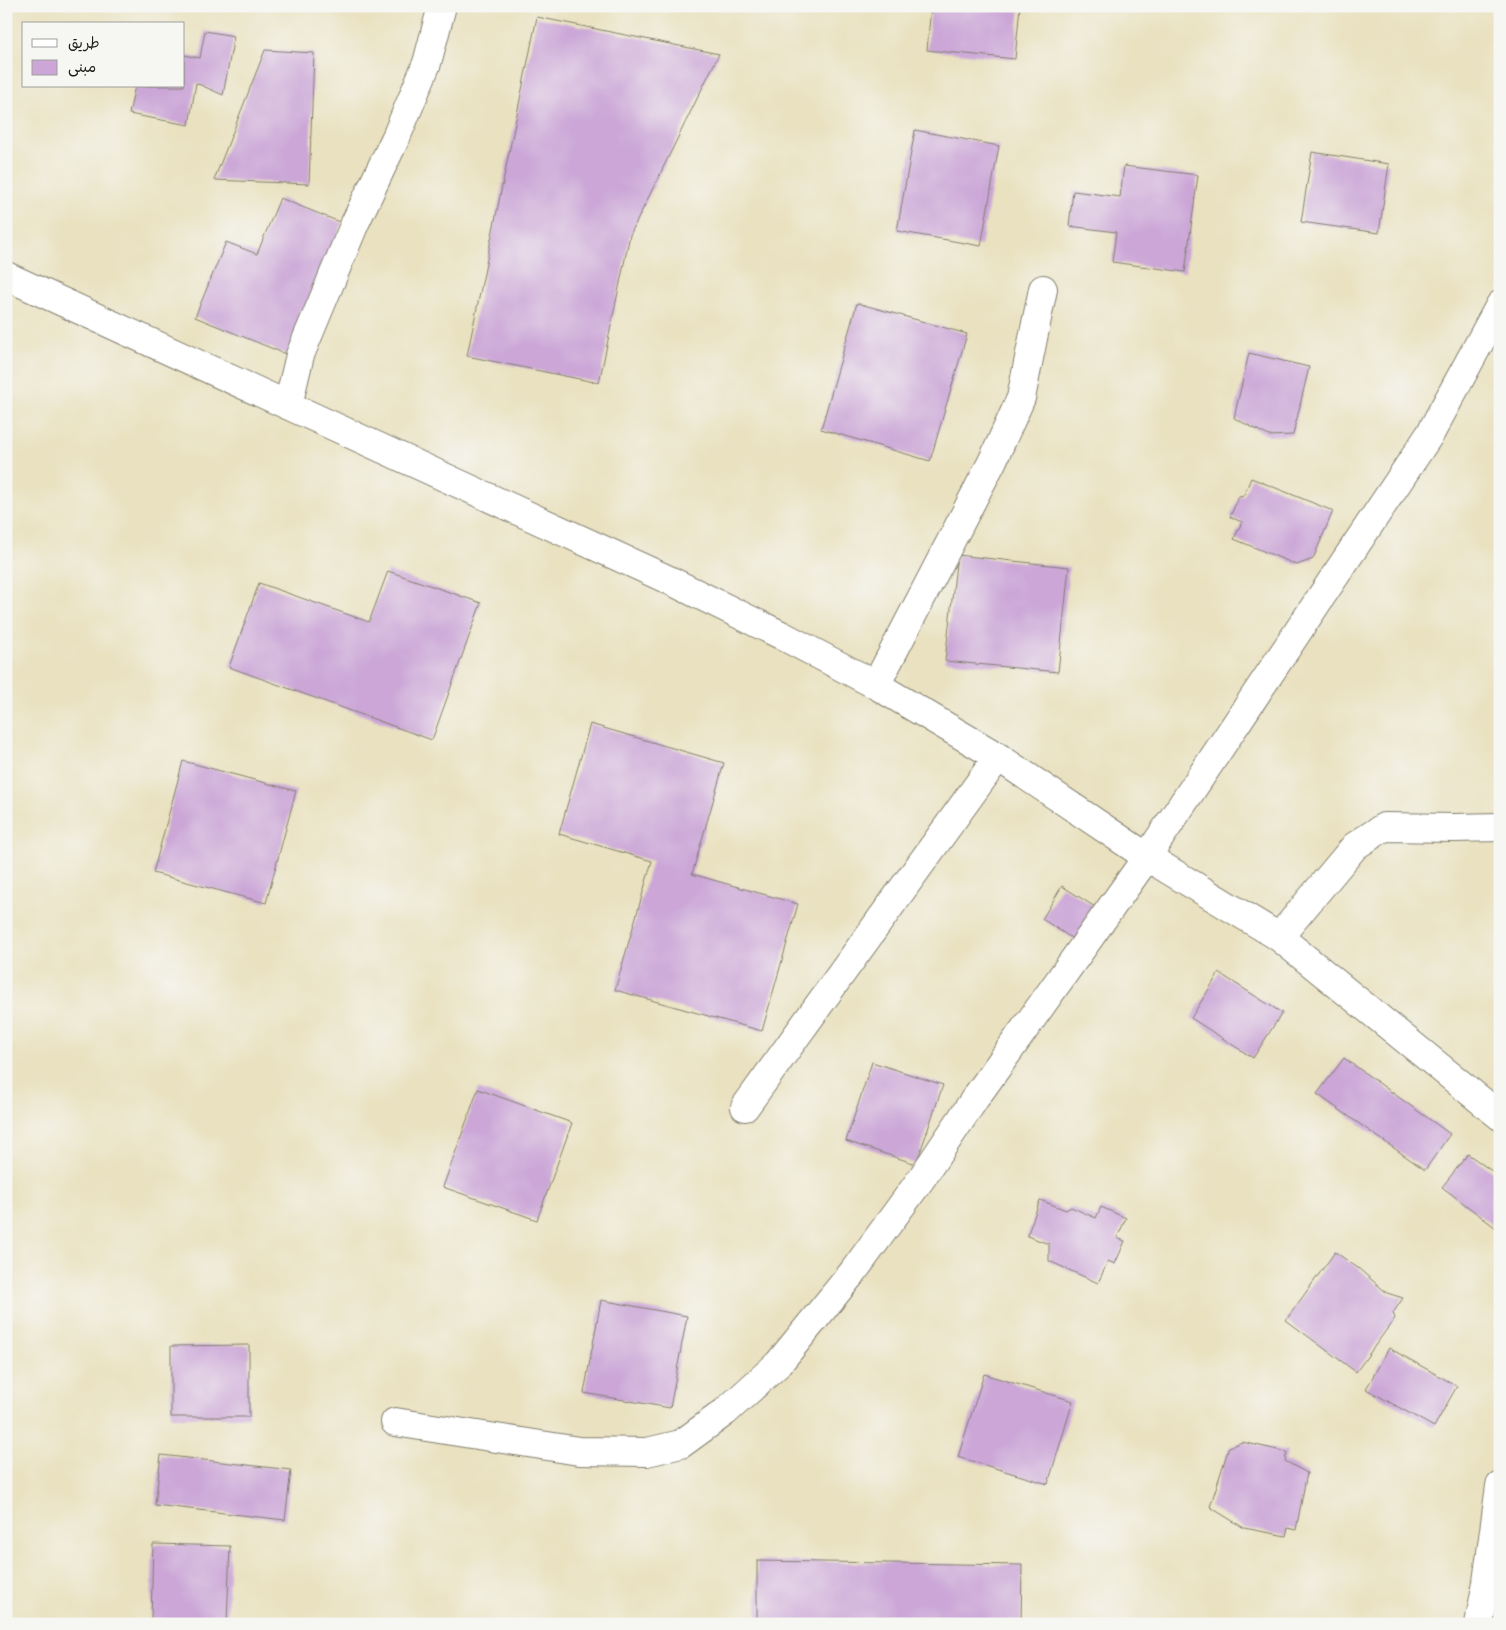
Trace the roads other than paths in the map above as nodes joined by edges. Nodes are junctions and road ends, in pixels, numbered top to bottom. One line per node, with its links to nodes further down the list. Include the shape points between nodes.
1 (442, 6): 5 (street, via 427,62 300,355)
2 (6, 276): 5 (street)
3 (1043, 289): 6 (street, via 1021,398 992,462)
4 (1500, 305): 9 (street, via 1430,434)
5 (288, 405): 6 (street, via 671,582 781,635)
6 (876, 686): 7 (street)
7 (998, 757): 9 (street); 11 (street)
8 (1500, 827): 10 (street, via 1384,827 1355,846)
9 (1147, 857): 10 (street); 13 (street, via 852,1272 778,1364 726,1412 681,1444 647,1452 580,1451)
10 (1280, 937): 12 (street)
11 (745, 1107)
12 (1500, 1116)
13 (395, 1422)
14 (1500, 1486): 15 (street)
15 (1479, 1624)

